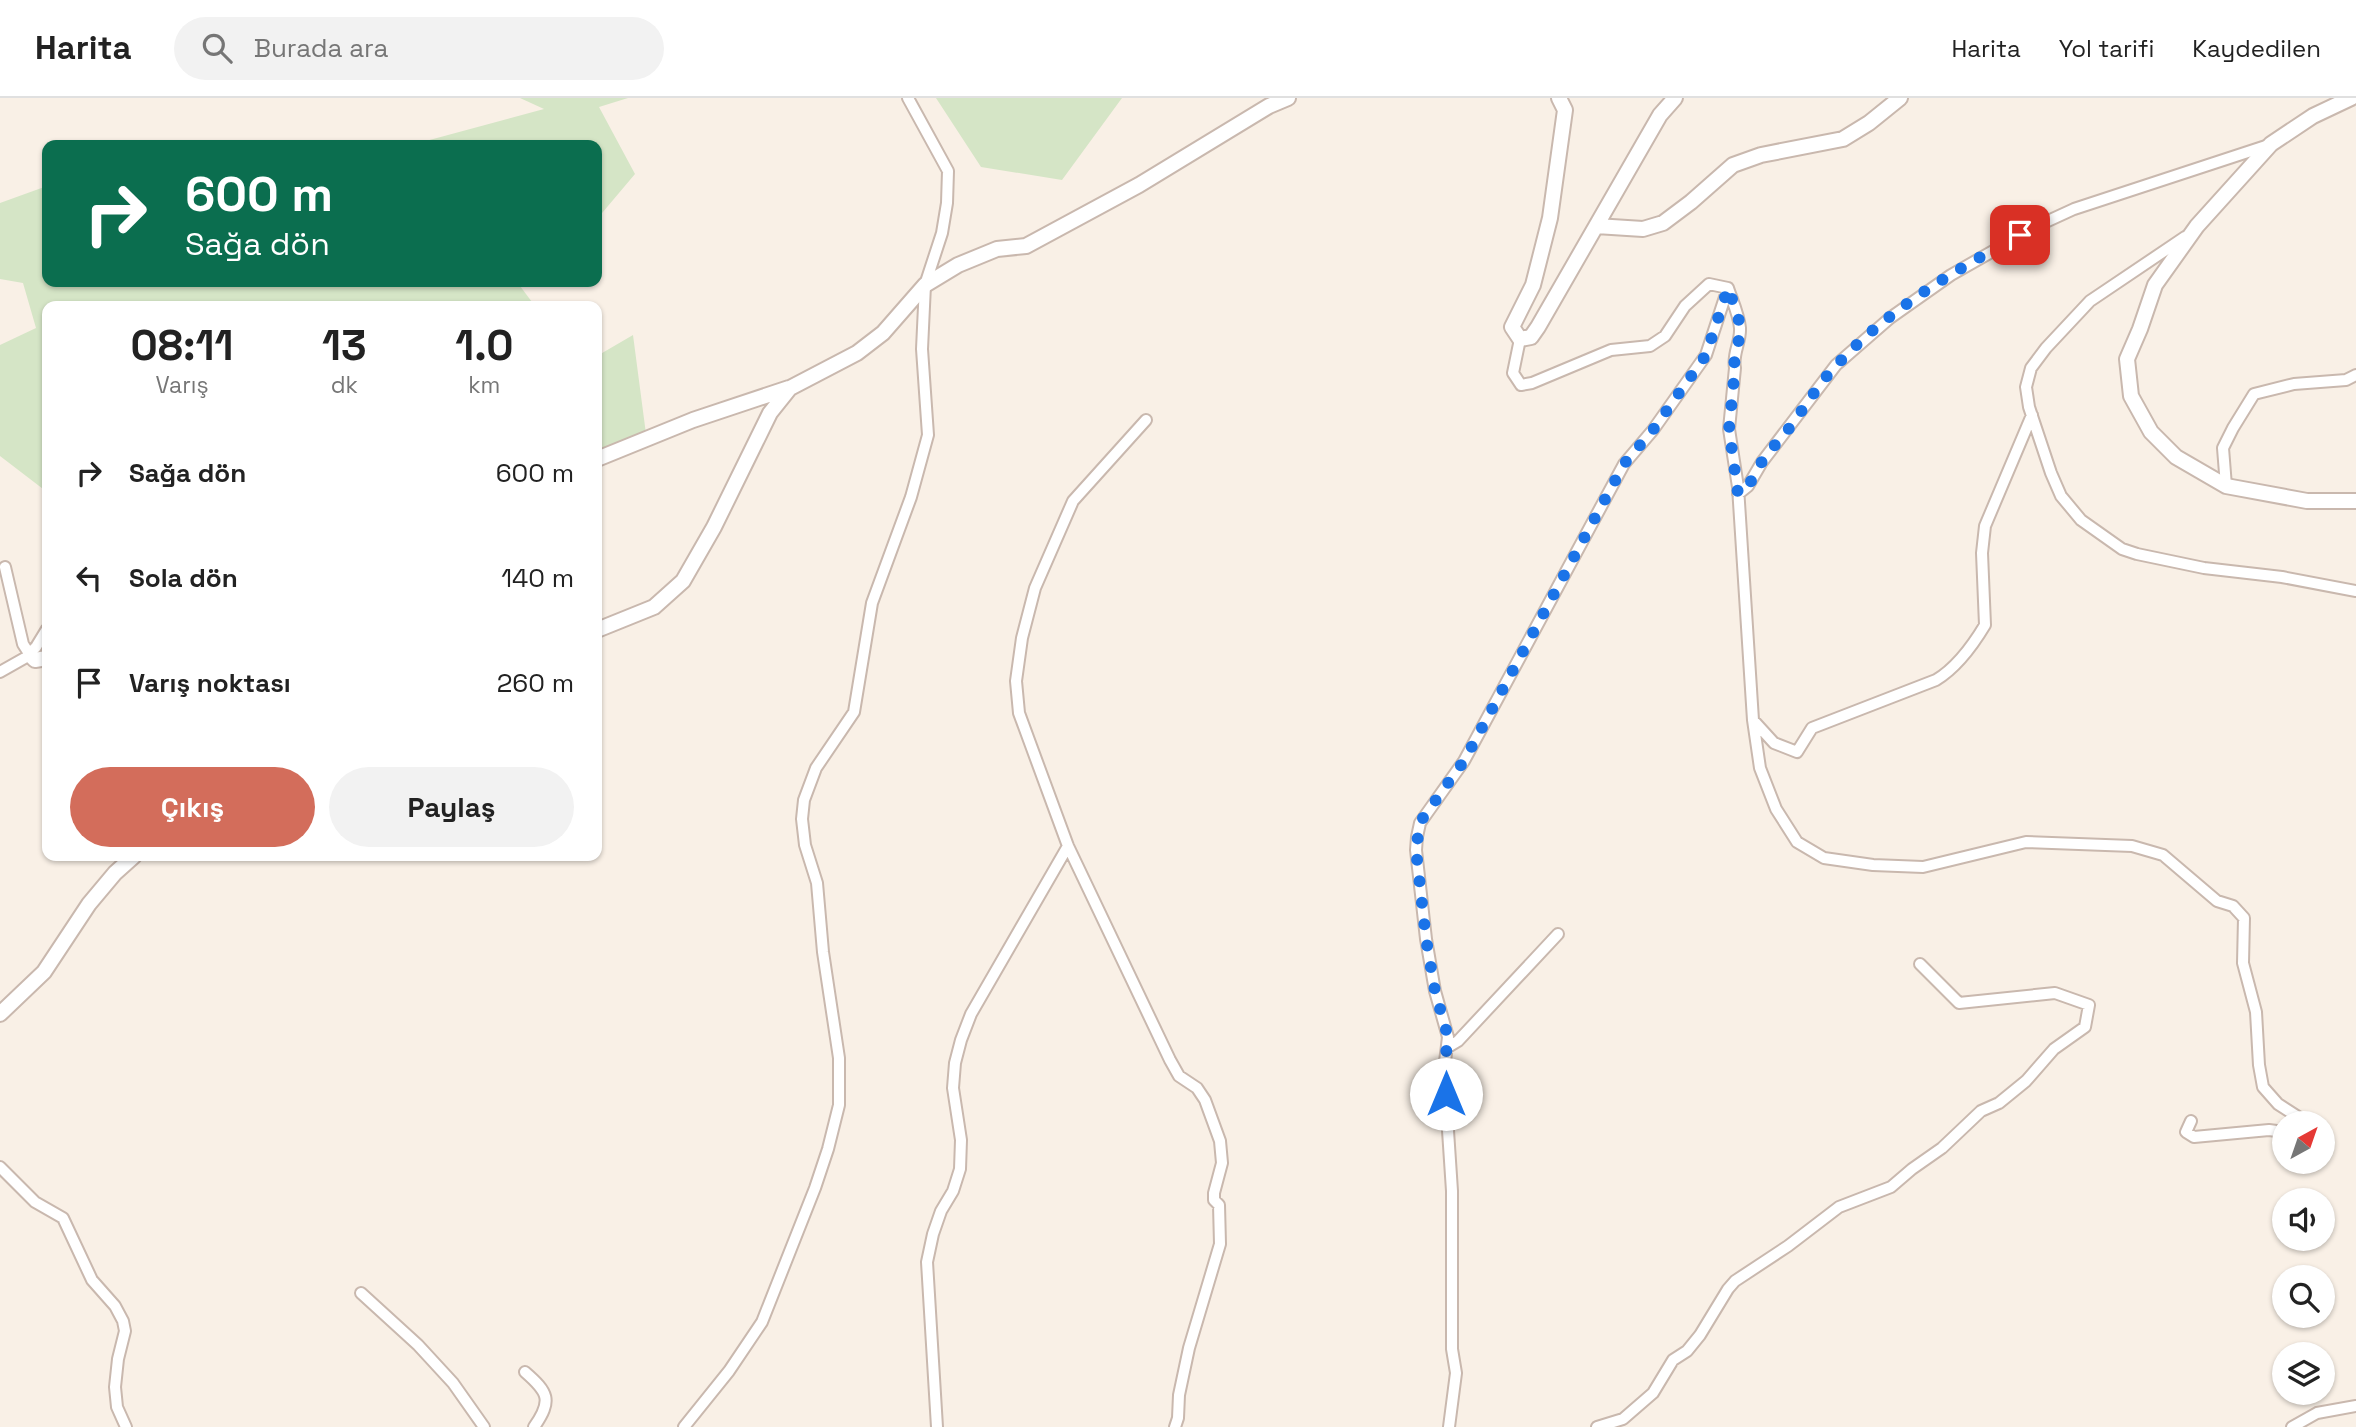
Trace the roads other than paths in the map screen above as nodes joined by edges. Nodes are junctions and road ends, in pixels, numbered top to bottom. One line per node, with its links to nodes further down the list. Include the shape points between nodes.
1 (908, 98): 10 (street, via 948,171 942,233)
2 (1288, 98): 10 (street, via 1026,246 975,257)
3 (1559, 98): 12 (street, via 1565,110 1550,218 1533,285 1512,327)
4 (1675, 98): 8 (street, via 1660,115)
5 (1900, 98): 8 (street, via 1843,139 1733,165 1663,223 1643,229)
6 (2351, 98): 7 (street)
7 (2271, 144): 9 (street); 19 (street, via 2074,209 1995,248 1940,282 1889,318 1836,365)
8 (1596, 226): 12 (street, via 1538,327 1531,337)
9 (2197, 226): 15 (street, via 2090,301 2046,348 2031,368 2026,387); 18 (street, via 2155,285 2127,359 2131,396 2151,432 2176,457)
10 (925, 285): 14 (street, via 883,333 857,354); 45 (street, via 922,349 928,435 922,463 872,603 854,712 813,775 802,818 817,883 839,1058 839,1105 832,1138 762,1322)
11 (1728, 288): 12 (street, via 1709,284 1685,306 1665,337 1650,346 1611,351 1521,385 1513,373); 19 (street, via 1740,326 1729,429); 34 (street, via 1706,355 1624,464 1464,761 1420,822 1416,850 1426,939)
12 (1520, 339)
13 (2356, 375): 18 (street, via 2254,394 2223,449)
14 (790, 388): 17 (street, via 693,419); 23 (street, via 770,413 683,581 654,607)
15 (2032, 415): 22 (street, via 2061,496 2081,520 2122,549 2204,568); 28 (street, via 1985,526 1985,625 1946,674 1812,728 1797,752 1774,743)
16 (1146, 421): 29 (street, via 1073,501 1035,588 1022,638 1016,681 1020,713)
17 (602, 457)
18 (2226, 486): 20 (street, via 2307,501)
19 (1738, 494): 28 (street)
20 (2356, 501)
21 (5, 567): 25 (street)
22 (2356, 591)
23 (602, 629)
24 (42, 637): 25 (street)
25 (29, 654): 26 (street, via 35,660); 27 (street)
26 (42, 659)
27 (0, 672)
28 (1753, 720): 35 (street, via 1759,768 1776,809 1797,842 1824,858 1923,867 2026,842 2132,846 2163,855 2217,901 2233,906 2244,918 2243,963 2256,1012 2263,1087)
29 (1068, 846): 46 (street, via 971,1014 961,1040 953,1088 960,1169 941,1211 927,1262); 47 (street, via 1170,1060 1179,1076 1205,1100 1220,1141 1222,1163 1214,1193 1219,1205 1220,1244 1189,1348)
30 (129, 861): 33 (street, via 89,904 44,972)
31 (1558, 934): 34 (street, via 1458,1041)
32 (1920, 964): 49 (street, via 1959,1003 2054,993 2089,1005 2085,1027 2054,1049 2026,1081 1981,1111 1891,1188 1839,1207 1735,1281 1653,1393 1623,1419)
33 (0, 1014)
34 (1448, 1046): 48 (street, via 1444,1070 1456,1373)
35 (2289, 1111)
36 (2191, 1121): 37 (street, via 2186,1132 2194,1137)
37 (2272, 1130)
38 (0, 1167): 42 (street, via 35,1202 63,1218 92,1280 116,1306 125,1331 115,1388)
39 (362, 1293): 43 (street, via 453,1383)
40 (525, 1372): 44 (street, via 545,1392 547,1402)
41 (2356, 1406): 50 (street, via 2317,1413)
42 (126, 1427)
43 (484, 1427)
44 (534, 1427)
45 (684, 1427)
46 (937, 1427)
47 (1175, 1427)
48 (1449, 1427)
49 (1597, 1427)
50 (2292, 1427)

